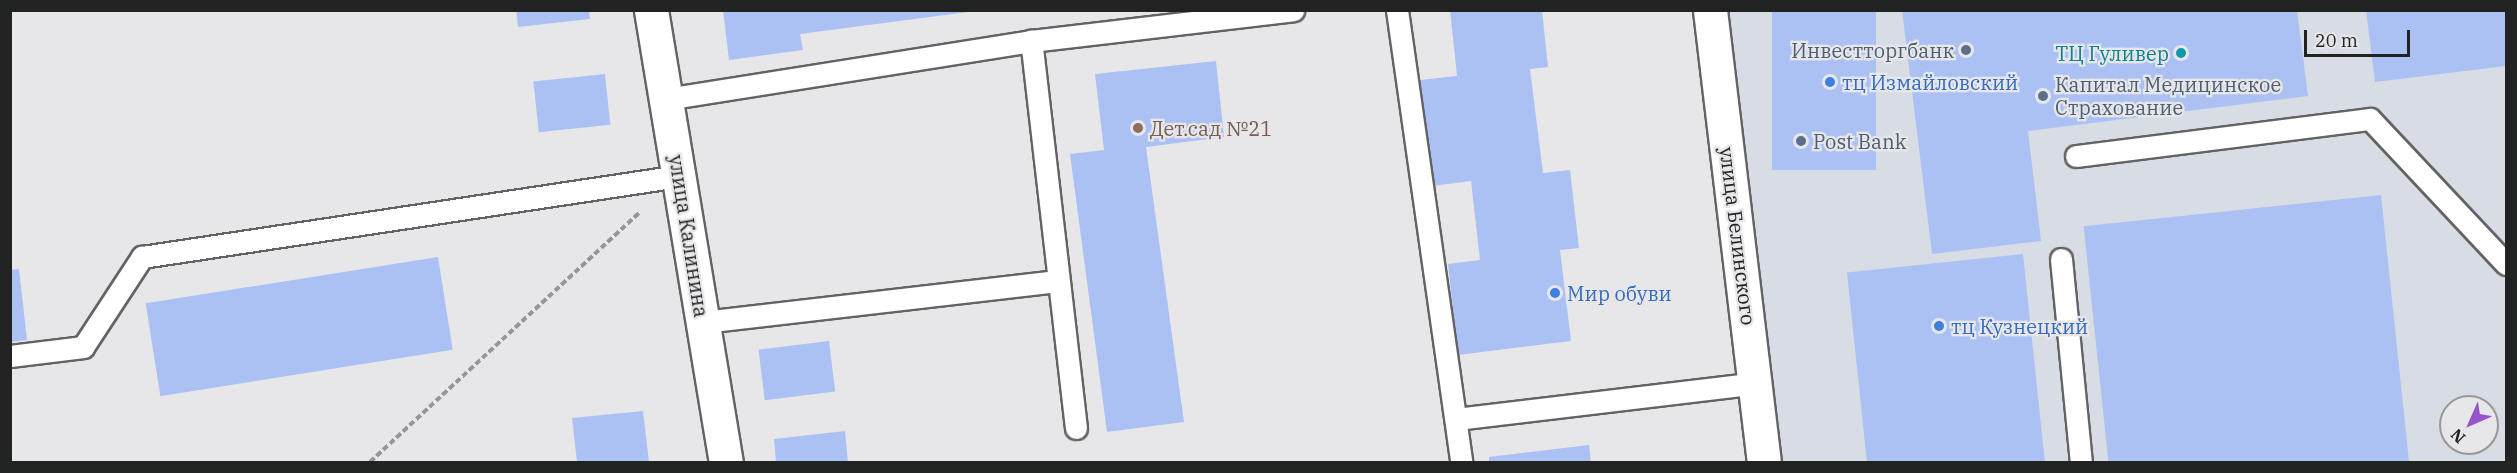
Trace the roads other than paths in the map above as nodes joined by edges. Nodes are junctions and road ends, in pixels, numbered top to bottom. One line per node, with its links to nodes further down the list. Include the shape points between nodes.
1 (651, 10): 6 (street, улица Калинина)
2 (1293, 10): 5 (lane)
3 (1397, 10): 15 (lane)
4 (1710, 10): 14 (street, улица Белинского)
5 (1031, 41): 6 (lane); 11 (lane)
6 (666, 99): 8 (street, улица Калинина)
7 (2076, 156): 10 (lane, via 2370,119)
8 (679, 176): 12 (street, улица Калинина); 13 (lane, via 142,257 83,347)
9 (2061, 259): 20 (lane)
10 (2506, 264)
11 (1058, 281): 12 (lane); 16 (lane)
12 (703, 322): 17 (street, улица Калинина)
13 (10, 356)
14 (1756, 383): 15 (lane); 19 (street, улица Белинского)
15 (1455, 419): 18 (lane)
16 (1076, 428)
17 (726, 462)
18 (1461, 462)
19 (1764, 462)
20 (2080, 462)

